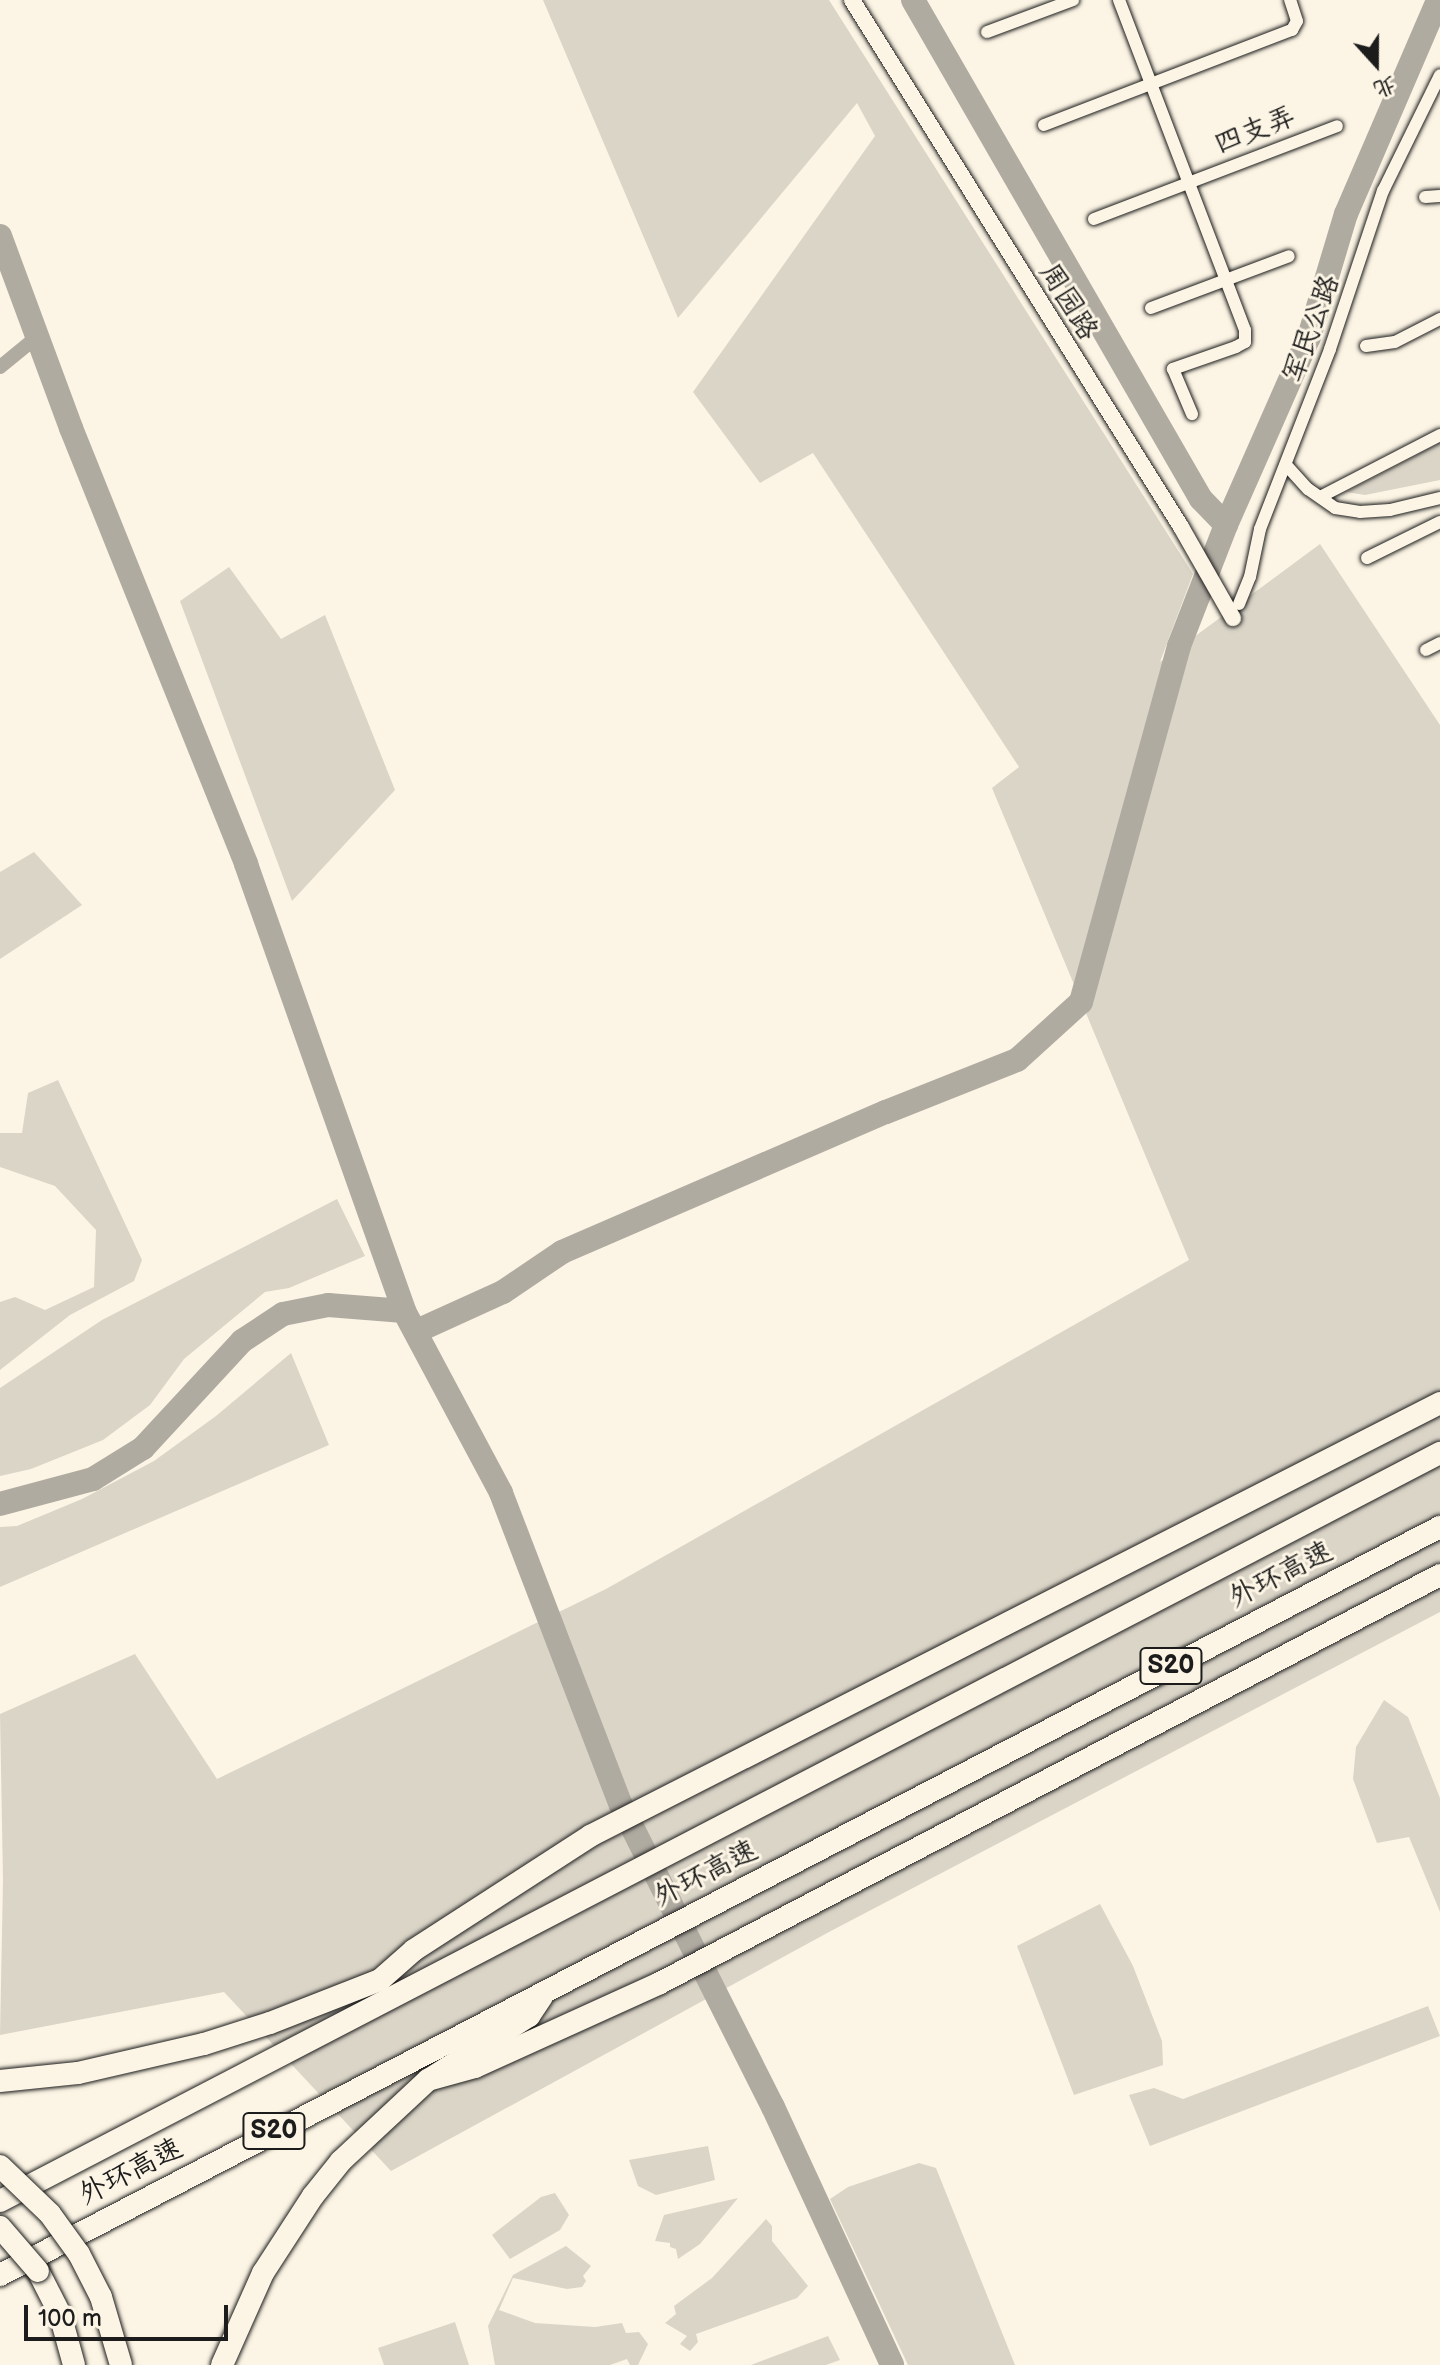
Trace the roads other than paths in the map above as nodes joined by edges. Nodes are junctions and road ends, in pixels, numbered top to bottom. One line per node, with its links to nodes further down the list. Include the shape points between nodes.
1 (852, 0): 27 (street, 周园路)
2 (1073, 0): 6 (street)
3 (1119, 0): 8 (street, 四支弄)
4 (1305, 0): 5 (street)
5 (1291, 2): 8 (street, via 1297,21 1292,30)
6 (987, 32)
7 (1440, 75): 22 (street, 军民公路, via 1383,191)
8 (1151, 82): 9 (street); 11 (street, 四支弄)
9 (1044, 125)
10 (1337, 126): 11 (street, 四支弄)
11 (1190, 181): 14 (street, 四支弄); 16 (street, 四支弄)
12 (1440, 196): 13 (street)
13 (1425, 197)
14 (1094, 219)
15 (1289, 256): 16 (street)
16 (1225, 280): 17 (street); 20 (street, 四支弄, via 1245,342 1173,369)
17 (1151, 308)
18 (1440, 319): 19 (street, via 1395,342)
19 (1366, 346)
20 (1192, 414)
21 (1440, 435): 23 (street)
22 (1287, 466): 23 (street); 27 (street, 军民公路, via 1260,529)
23 (1320, 497): 24 (street, via 1335,508 1360,512)
24 (1440, 498)
25 (1440, 522): 26 (street)
26 (1367, 558)
27 (1236, 611)
28 (1440, 643): 29 (street)
29 (1426, 650)
30 (1440, 1403): 34 (highway, via 590,1836 414,1950)
31 (1440, 1453): 35 (highway, 外环高速 / S20)
32 (1440, 1527): 36 (highway, 外环高速 / S20)
33 (1440, 1575): 37 (highway, via 660,1983 475,2067)
34 (380, 1980): 35 (highway); 38 (highway, via 204,2044 78,2073)
35 (425, 1980): 40 (highway, 外环高速 / S20)
36 (548, 1989): 37 (highway, via 529,2016); 42 (highway, 外环高速 / S20)
37 (428, 2080): 45 (highway, via 368,2133 313,2196 263,2273)
38 (0, 2081)
39 (0, 2166): 44 (highway, bridge, via 42,2205 79,2254 101,2297)
40 (0, 2201)
41 (0, 2227): 43 (highway, bridge, via 38,2271 60,2314)
42 (0, 2275)
43 (74, 2365)
44 (121, 2365)
45 (222, 2365)

